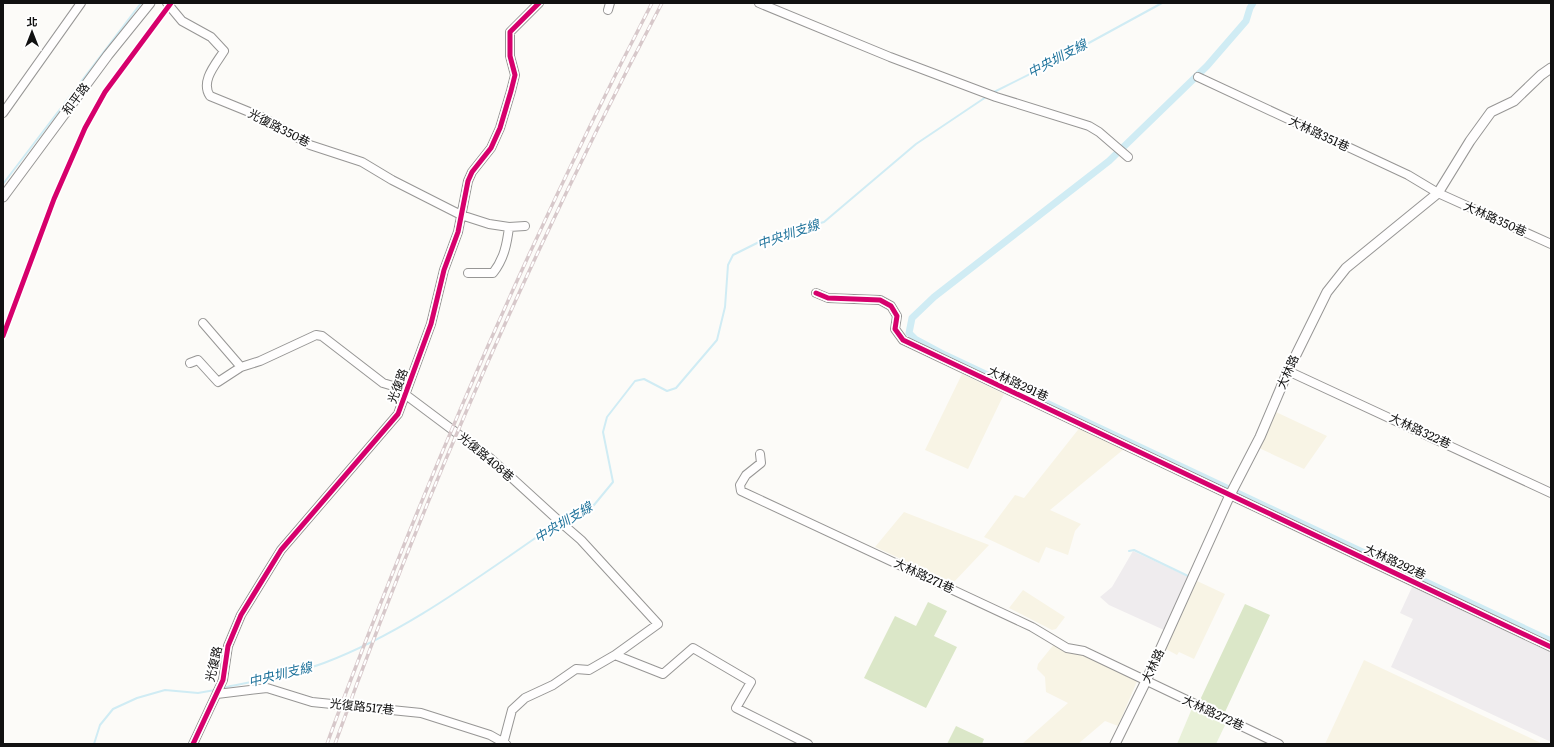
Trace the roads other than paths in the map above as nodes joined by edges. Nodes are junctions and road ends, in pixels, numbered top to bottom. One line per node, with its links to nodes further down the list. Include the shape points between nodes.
1 (81, 3): 8 (street)
2 (150, 3): 11 (street, 和平路, via 108,55)
3 (167, 3): 12 (street, 光復路350巷, via 182,21 211,37 224,51 206,83 210,96 264,118 310,145 362,162)
4 (539, 3): 12 (street, 光復路, via 510,32 510,56 515,75 511,91 491,148 468,181)
5 (759, 3): 9 (street, via 890,57 990,94 1089,126)
6 (1551, 68): 10 (street, 大林路, via 1514,101 1491,112)
7 (1198, 77): 10 (street, 大林路351巷, via 1408,175)
8 (3, 113)
9 (1128, 157)
10 (1438, 193): 15 (street, 大林路350巷); 21 (street, 大林路, via 1343,271 1327,292)
11 (3, 197)
12 (461, 215): 14 (street); 22 (street, 光復路, via 431,324)
13 (524, 226): 14 (street)
14 (509, 227): 16 (street, via 501,263 493,273)
15 (1551, 244)
16 (468, 273)
17 (816, 293): 25 (street, 大林路291巷, via 828,298 880,300 891,306 897,316 895,329 902,340)
18 (203, 323): 20 (street)
19 (190, 364): 20 (street, 光復路408巷, via 198,360 218,382)
20 (241, 367): 22 (street, 光復路408巷, via 316,334 383,383)
21 (1288, 371): 24 (street, 大林路322巷); 25 (street, 大林路, via 1260,437)
22 (406, 395): 27 (street, 光復路408巷, via 490,458 581,540 658,624); 29 (street, 光復路, via 398,414 281,550 241,615 228,646 223,680)
23 (760, 454): 28 (street, 大林路271巷, via 760,463 746,475 740,485 741,491 1032,627 1067,648 1084,651)
24 (1551, 493)
25 (1230, 496): 26 (street, 大林路292巷); 28 (street, 大林路)
26 (1551, 647)
27 (615, 655): 31 (street, via 589,670 576,669 553,685 525,698 512,710); 32 (street, via 663,674 693,648 751,682 736,708)
28 (1146, 681): 33 (street, 大林路); 34 (street, 大林路272巷)
29 (217, 694): 30 (street, 光復路); 31 (street, 光復路517巷, via 266,688 312,702 421,713 490,735)
30 (193, 744)
31 (504, 744)
32 (808, 744)
33 (1115, 744)
34 (1279, 744)

